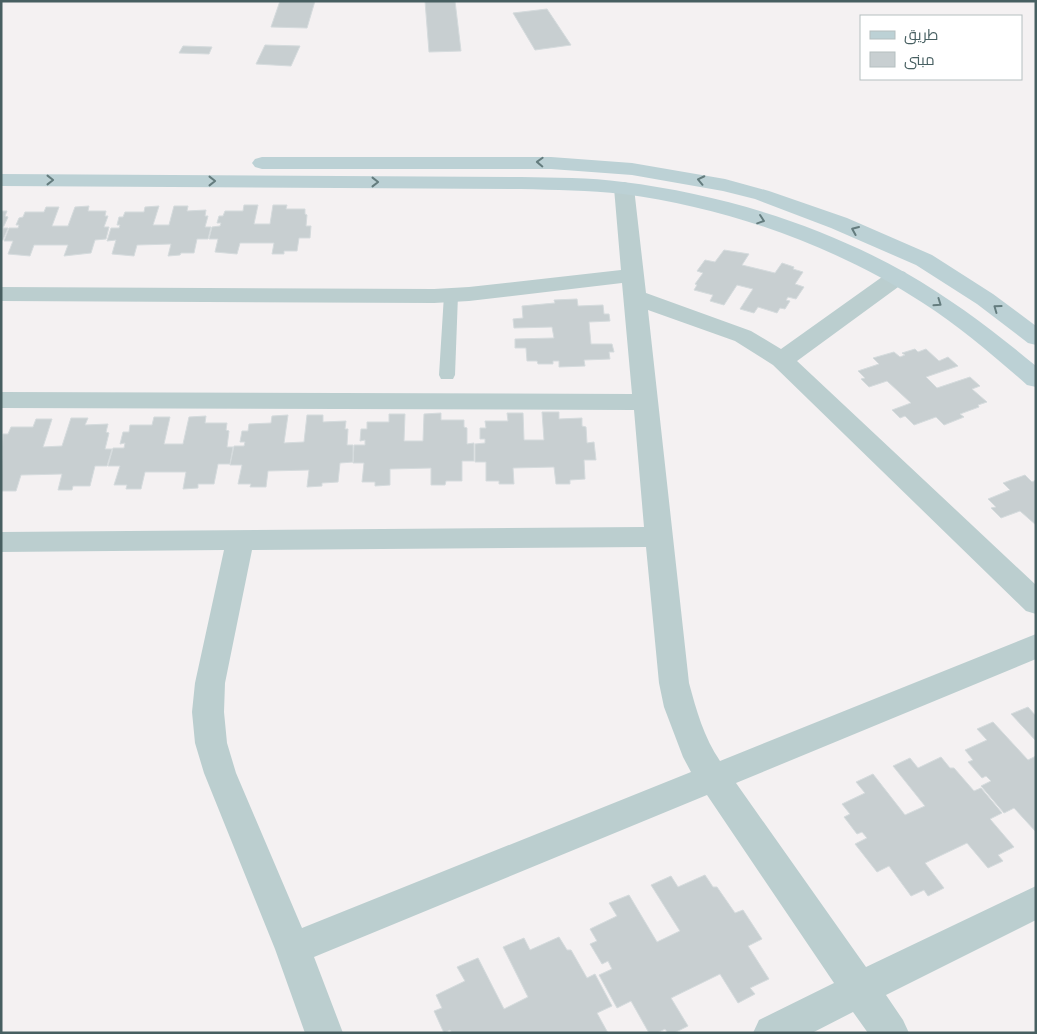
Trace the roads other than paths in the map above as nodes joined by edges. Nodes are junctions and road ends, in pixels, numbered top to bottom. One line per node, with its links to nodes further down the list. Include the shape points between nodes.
1 (1, 164): 8 (street, one-way to 1, via 953,277 897,247 762,195 689,178 591,165 513,161)
2 (1, 180): 3 (street, one-way to 3, via 521,183)
3 (624, 188): 4 (street, one-way to 4, via 690,200 754,217 826,244); 5 (street)
4 (897, 277): 9 (street); 11 (street, one-way to 11, via 976,330)
5 (634, 286): 7 (street); 9 (street, via 743,336); 13 (street)
6 (1, 294): 7 (street)
7 (451, 295): 10 (lane)
8 (1036, 338)
9 (782, 360): 17 (street)
10 (447, 375)
11 (1036, 379)
12 (1, 400): 13 (street)
13 (646, 402): 14 (street)
14 (659, 537): 15 (street); 19 (street, via 674,682 699,757)
15 (240, 541): 16 (street); 21 (street, via 210,683 211,743)
16 (1, 542)
17 (1036, 603)
18 (1036, 646): 19 (street)
19 (712, 777): 21 (street); 22 (street)
20 (1036, 902): 22 (street)
21 (293, 950): 23 (street)
22 (859, 989): 24 (street); 25 (street)
23 (324, 1033)
24 (772, 1033)
25 (890, 1033)

